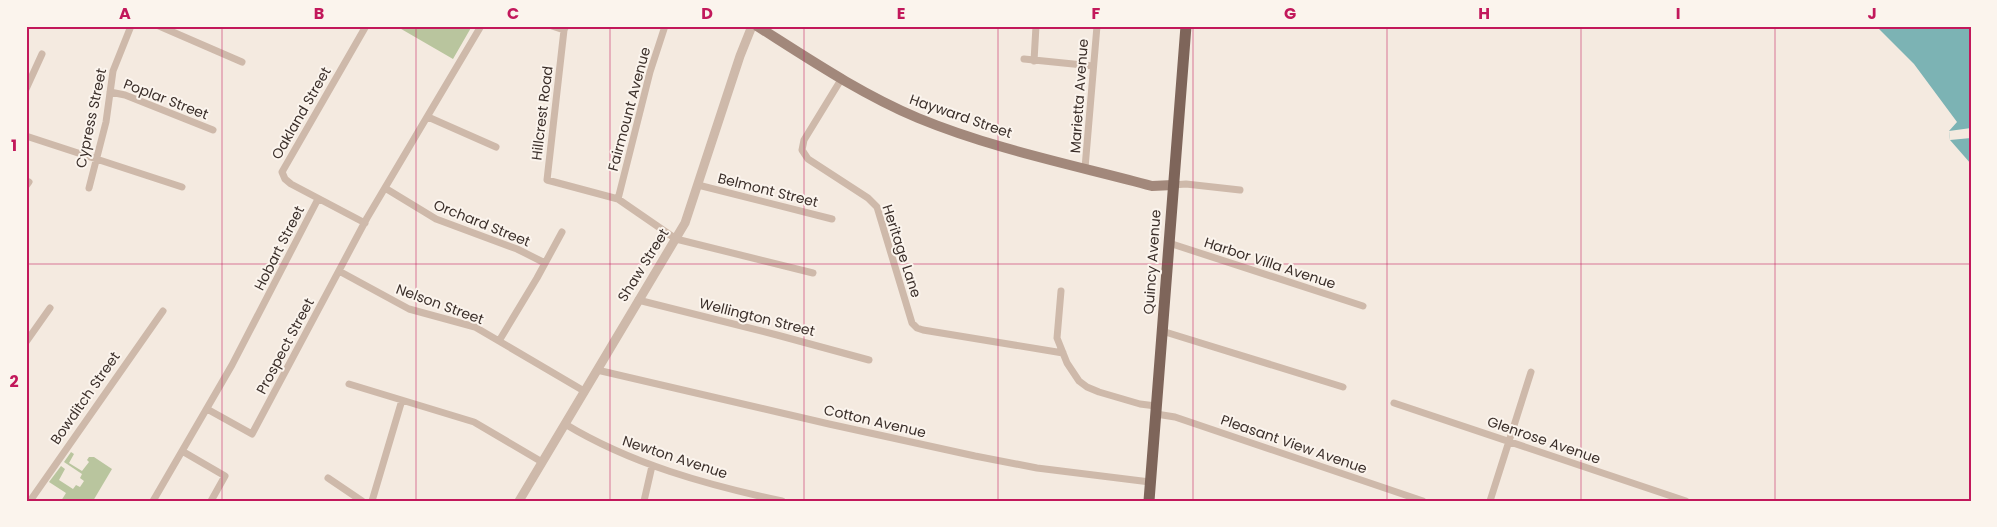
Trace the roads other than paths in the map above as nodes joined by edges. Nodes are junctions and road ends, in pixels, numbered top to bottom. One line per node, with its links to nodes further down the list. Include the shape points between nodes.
1 (131, 26): 20 (street, Cypress Street, via 113,71)
2 (159, 26): 16 (street)
3 (366, 26): 33 (street, Oakland Street, via 282,170 287,182)
4 (481, 26): 21 (street)
5 (552, 26): 12 (street)
6 (665, 26): 34 (street, Fairmount Avenue)
7 (752, 26): 27 (street, Shaw Street)
8 (757, 26): 18 (main road, Hayward Street)
9 (1036, 26): 15 (street)
10 (1097, 26): 17 (street, Marietta Avenue)
11 (1186, 26): 28 (main road, Quincy Avenue)
12 (565, 28): 34 (street, Hillcrest Road, via 547,180)
13 (42, 54): 19 (street)
14 (1024, 59): 15 (street)
15 (1034, 61): 17 (street)
16 (242, 62)
17 (1094, 66): 26 (street, Marietta Avenue)
18 (842, 78): 26 (main road, Hayward Street, via 895,108 946,128); 51 (street, Heritage Lane, via 804,140 802,150 808,159 877,207 912,323 923,330)
19 (26, 89)
20 (110, 92): 22 (street, Poplar Street); 25 (street, Cypress Street)
21 (428, 117): 24 (street); 31 (street)
22 (212, 130)
23 (26, 136): 25 (street)
24 (496, 147)
25 (97, 160): 29 (street, Cypress Street); 30 (street)
26 (1085, 168): 28 (main road, Hayward Street, via 1152,186)
27 (698, 185): 35 (street, Belmont Street); 38 (street, Shaw Street)
28 (1173, 185): 32 (street); 39 (main road, Quincy Avenue)
29 (89, 188)
30 (182, 188)
31 (385, 188): 36 (street); 40 (street, Orchard Street, via 436,218)
32 (1240, 190)
33 (318, 198): 36 (street, Hobart Street); 60 (street, Hobart Street, via 257,319)
34 (618, 199): 38 (street)
35 (832, 219)
36 (365, 223): 41 (street, Prospect Street)
37 (562, 232): 40 (street)
38 (676, 239): 42 (street); 44 (street, Shaw Street)
39 (1169, 243): 45 (street, Harbor Villa Avenue); 48 (main road, Quincy Avenue)
40 (545, 263): 49 (street)
41 (339, 271): 49 (street, Nelson Street, via 409,309 465,323); 60 (street, Prospect Street, via 252,434)
42 (813, 273)
43 (1061, 291): 51 (street, Pleasant View Avenue, via 1057,338)
44 (638, 300): 52 (street, Wellington Street); 53 (street, Shaw Street)
45 (1363, 306)
46 (50, 308): 50 (street)
47 (163, 310): 70 (street, Bowditch Street)
48 (1162, 331): 56 (street); 61 (main road, Quincy Avenue)
49 (499, 341): 57 (street, Nelson Street)
50 (26, 342)
51 (1063, 353): 61 (street, Pleasant View Avenue, via 1073,374 1084,385)
52 (869, 360)
53 (597, 370): 57 (street, Shaw Street); 68 (street, Cotton Avenue, via 975,456 1036,468)
54 (1531, 372): 63 (street)
55 (349, 384): 58 (street)
56 (1343, 387)
57 (584, 391): 62 (street, Shaw Street)
58 (402, 400): 65 (street, via 474,422); 74 (street)
59 (1394, 403): 63 (street, Glenrose Avenue)
60 (206, 409): 64 (street, Hobart Street)
61 (1156, 410): 68 (main road, Quincy Avenue); 79 (street, Pleasant View Avenue)
62 (565, 424): 65 (street, Shaw Street); 66 (street, Newton Avenue, via 611,449)
63 (1509, 442): 80 (street); 81 (street, Glenrose Avenue)
64 (182, 451): 71 (street, Hobart Street); 72 (street, via 225,476)
65 (542, 462): 75 (street, Shaw Street)
66 (652, 466): 69 (street, Newton Avenue); 76 (street)
67 (328, 478): 73 (street)
68 (1150, 482): 78 (main road, Quincy Avenue)
69 (744, 497): 77 (street, Newton Avenue)
70 (30, 501)
71 (153, 501)
72 (211, 501)
73 (362, 501)
74 (372, 501)
75 (519, 501)
76 (644, 501)
77 (782, 501)
78 (1149, 501)
79 (1423, 501)
80 (1490, 501)
81 (1686, 501)

